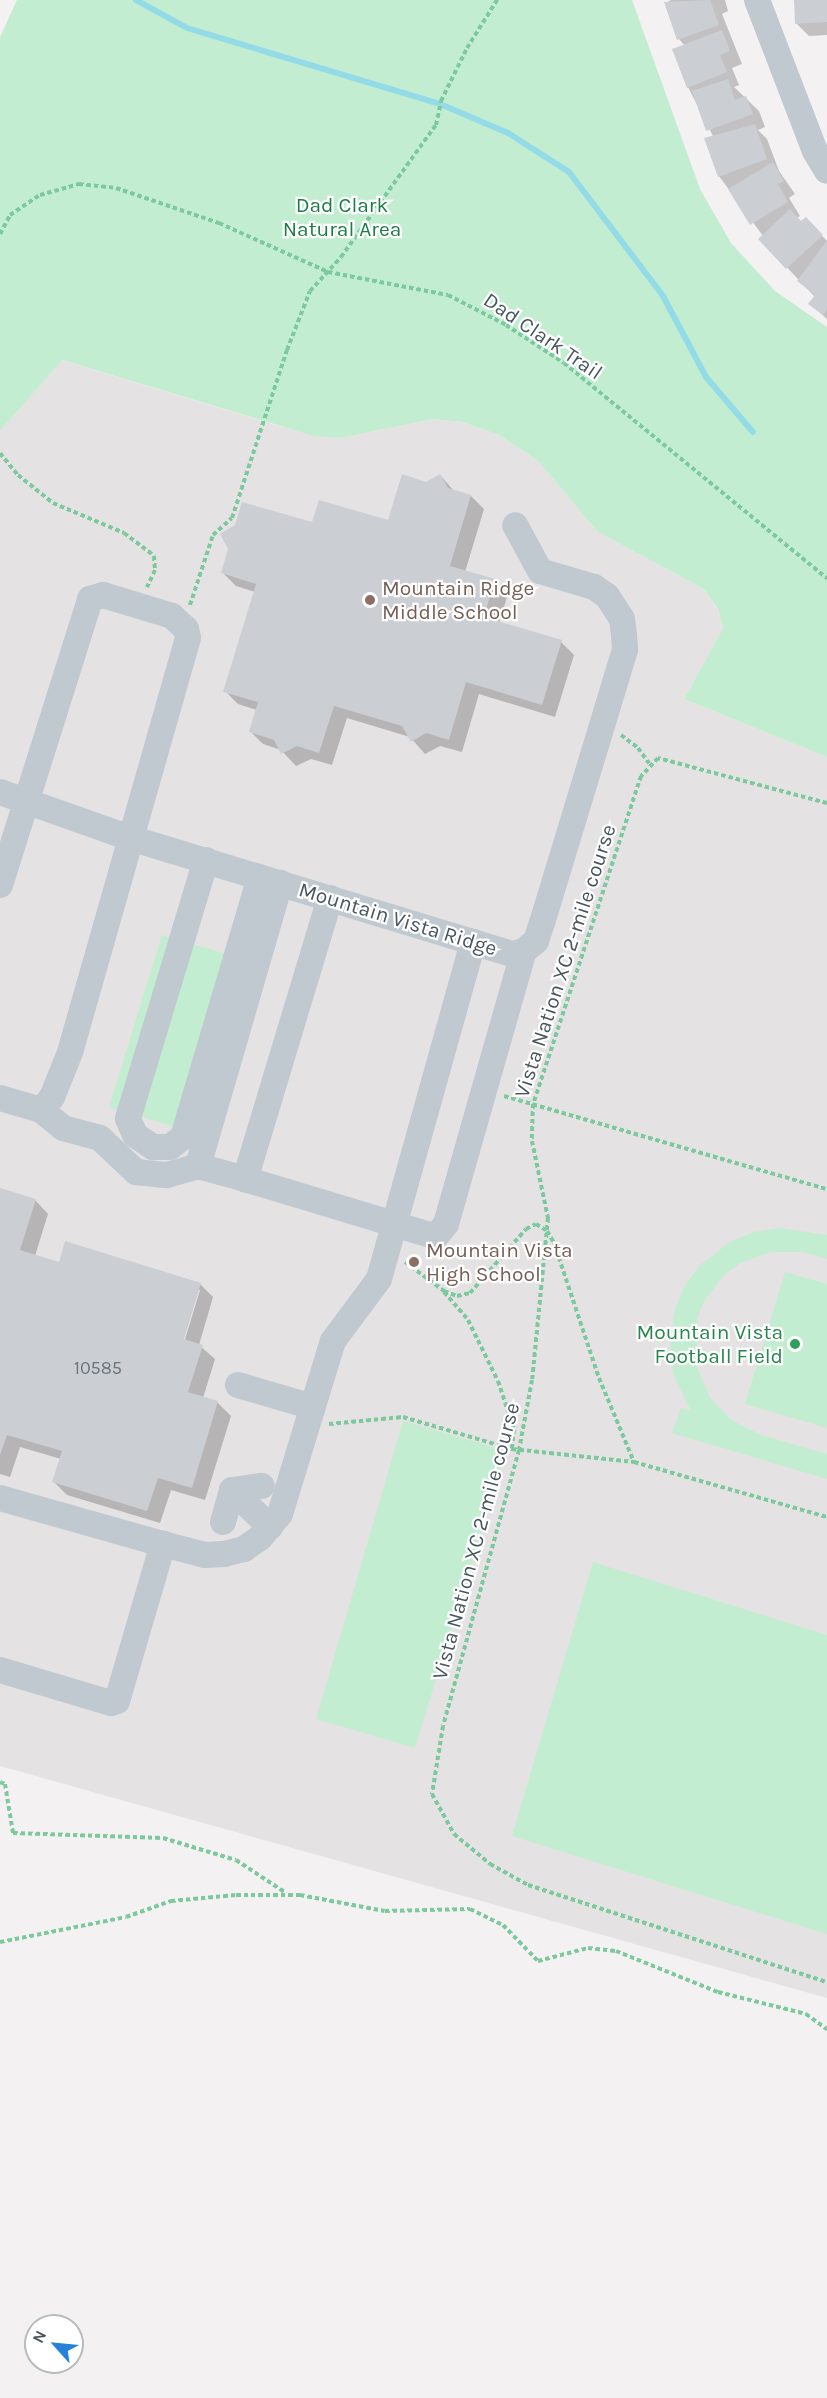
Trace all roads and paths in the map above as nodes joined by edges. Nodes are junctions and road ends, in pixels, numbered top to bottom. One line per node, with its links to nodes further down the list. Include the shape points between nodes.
1 (497, 0): 5 (path, via 441,101 436,125)
2 (757, 0): 3 (street, via 815,151)
3 (827, 171)
4 (0, 234): 5 (path, Dad Clark Trail, via 10,215 40,195 79,184 116,188 219,224)
5 (328, 272): 8 (path, Dad Clark Trail, via 448,295 506,325 564,363); 10 (path, via 310,291 300,313 232,518 213,535 192,604)
6 (0, 453): 9 (path, via 18,474 53,502 124,533 154,556 155,570)
7 (515, 525): 11 (street, Mountain Vista Ridge, via 540,571 594,587 607,596 622,619 625,649)
8 (827, 578)
9 (140, 606): 10 (street); 14 (street, via 103,595 90,599)
10 (172, 616): 16 (street, via 186,629 188,638)
11 (601, 726): 12 (path, via 628,739); 22 (street, Mountain Vista Ridge, via 536,941)
12 (649, 763): 15 (path, via 658,758); 25 (path, Vista Nation XC 2-mile course, via 641,776)
13 (0, 792): 14 (street, Mountain Vista Ridge)
14 (25, 800): 16 (street, Mountain Vista Ridge); 19 (street)
15 (827, 803)
16 (130, 837): 17 (street, Mountain Vista Ridge); 26 (street, via 71,1050 52,1097)
17 (206, 860): 18 (street, Mountain Vista Ridge); 18 (street, via 128,1119 135,1135 153,1147 170,1147 183,1137)
18 (270, 880): 20 (street, Mountain Vista Ridge); 27 (street)
19 (0, 885)
20 (330, 898): 21 (street, Mountain Vista Ridge); 28 (street)
21 (473, 942): 22 (street, Mountain Vista Ridge, via 513,954); 30 (street)
22 (524, 951): 23 (street)
23 (485, 1091): 25 (path); 30 (street, via 441,1231 431,1235)
24 (0, 1098): 26 (street)
25 (532, 1104): 29 (path); 31 (path, Vista Nation XC 2-mile course, via 532,1140)
26 (40, 1110): 27 (street, via 63,1128 100,1138 136,1172 167,1175)
27 (198, 1166): 28 (street)
28 (245, 1179): 30 (street)
29 (827, 1189)
30 (396, 1225): 32 (street)
31 (547, 1231): 33 (path, via 536,1224 526,1229 470,1293 458,1296); 37 (path, Vista Nation XC 2-mile course, via 535,1359); 38 (path, via 618,1430)
32 (388, 1251): 33 (path); 35 (street, via 379,1279 333,1341)
33 (444, 1291): 36 (path, via 468,1320 498,1381 514,1429)
34 (238, 1385): 35 (street)
35 (310, 1415): 36 (path, via 326,1425 403,1417); 44 (street, via 280,1514)
36 (512, 1449): 37 (path)
37 (519, 1450): 38 (path); 50 (path, Vista Nation XC 2-mile course, via 443,1726 432,1794 454,1834 490,1864 528,1885)
38 (634, 1462): 42 (path)
39 (262, 1486): 40 (street)
40 (232, 1491): 43 (street); 44 (street)
41 (0, 1498): 45 (street)
42 (827, 1517)
43 (223, 1522)
44 (270, 1527): 45 (street, via 244,1549 224,1554 205,1555)
45 (163, 1544): 46 (street, via 117,1701 111,1703)
46 (0, 1670)
47 (0, 1782): 48 (path, via 5,1784 13,1833 163,1838 236,1860)
48 (289, 1894): 49 (path, via 171,1901 126,1917); 51 (path, via 385,1911 470,1909 503,1925 538,1961 588,1948 616,1951 718,1992 806,2014)
49 (0, 1942)
50 (827, 1982)
51 (827, 2030)

